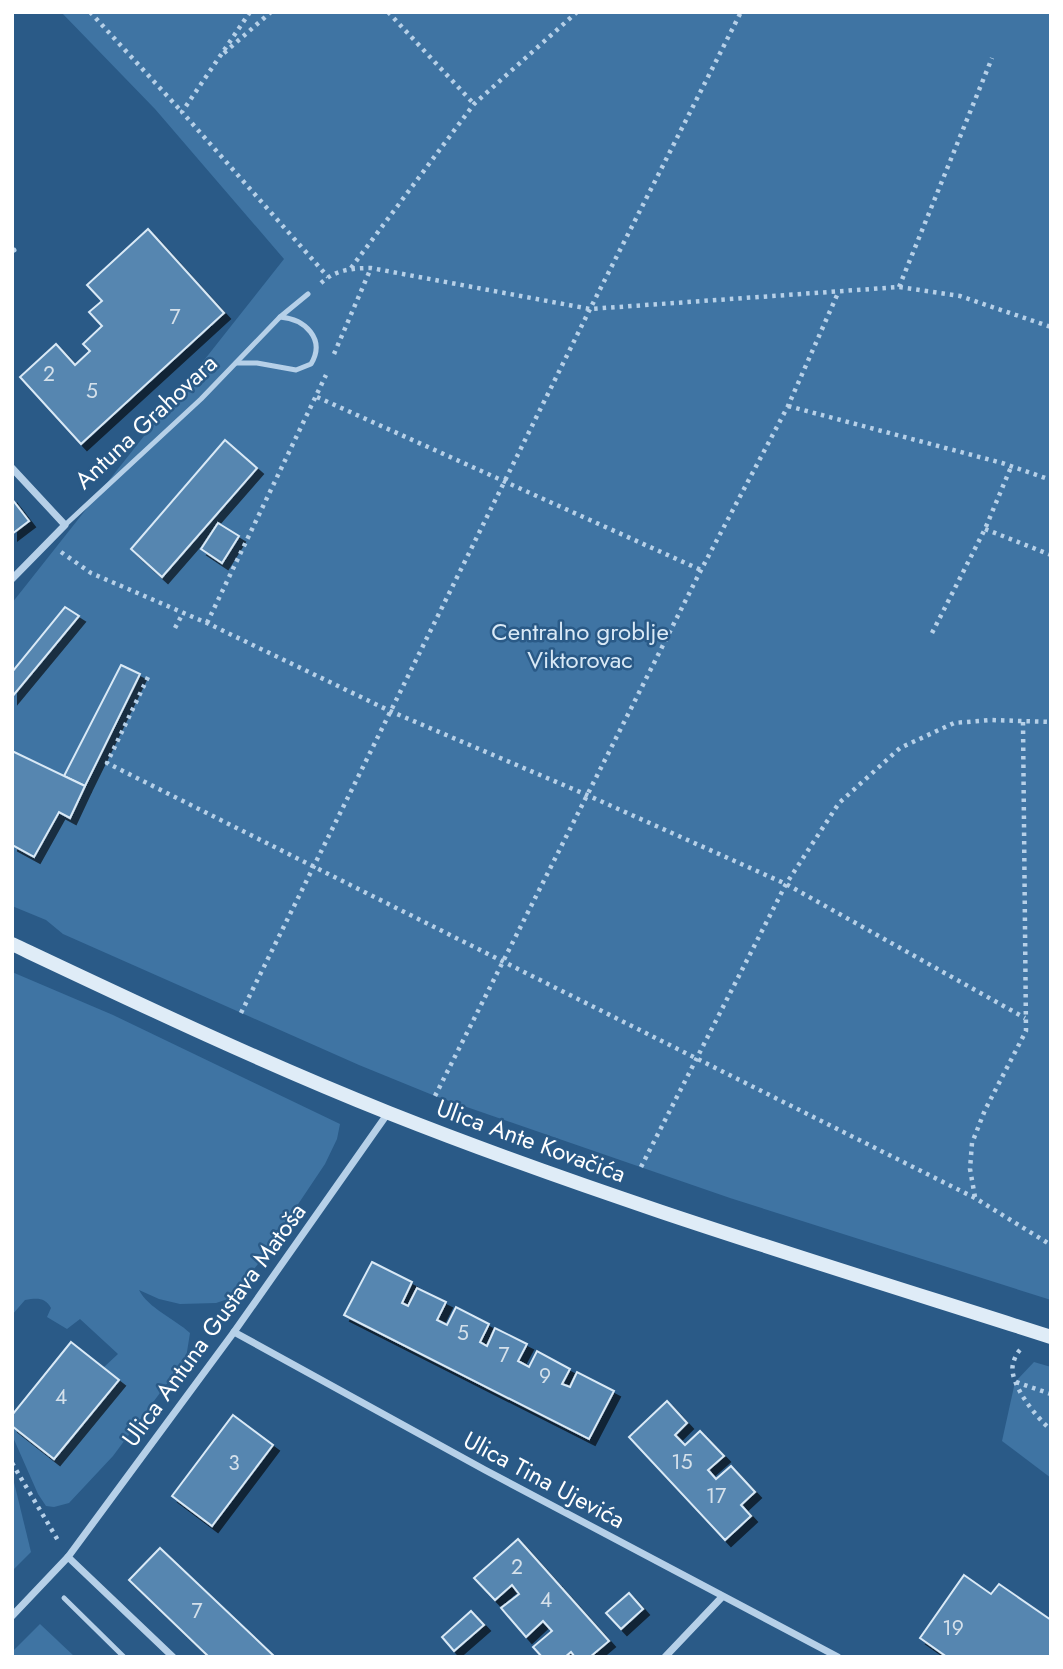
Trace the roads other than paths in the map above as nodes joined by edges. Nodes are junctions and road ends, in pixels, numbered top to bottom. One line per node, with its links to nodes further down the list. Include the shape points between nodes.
1 (308, 294): 2 (lane, Antuna Grahovara)
2 (280, 317): 3 (lane, Antuna Grahovara); 3 (lane, via 298,321 312,331 317,348 312,364 296,370)
3 (236, 363): 5 (lane, Antuna Grahovara)
4 (12, 468): 5 (street)
5 (65, 526): 6 (street, Antuna Grahovara)
6 (12, 579)
7 (12, 944): 8 (main road, Ulica Ante Kovačića)
8 (388, 1113): 9 (street, Ulica Antuna Gustava Matoša); 10 (main road, Ulica Ante Kovačića, via 556,1176)
9 (234, 1332): 11 (street, Ulica Antuna Gustava Matoša); 12 (street, Ulica Tina Ujevića)
10 (1051, 1337)
11 (68, 1557): 14 (street, Ulica Antuna Gustava Matoša); 16 (street)
12 (722, 1597): 17 (street); 18 (street, Ulica Tina Ujevića)
13 (64, 1598): 15 (lane)
14 (12, 1616)
15 (124, 1657)
16 (173, 1657)
17 (664, 1657)
18 (838, 1657)

